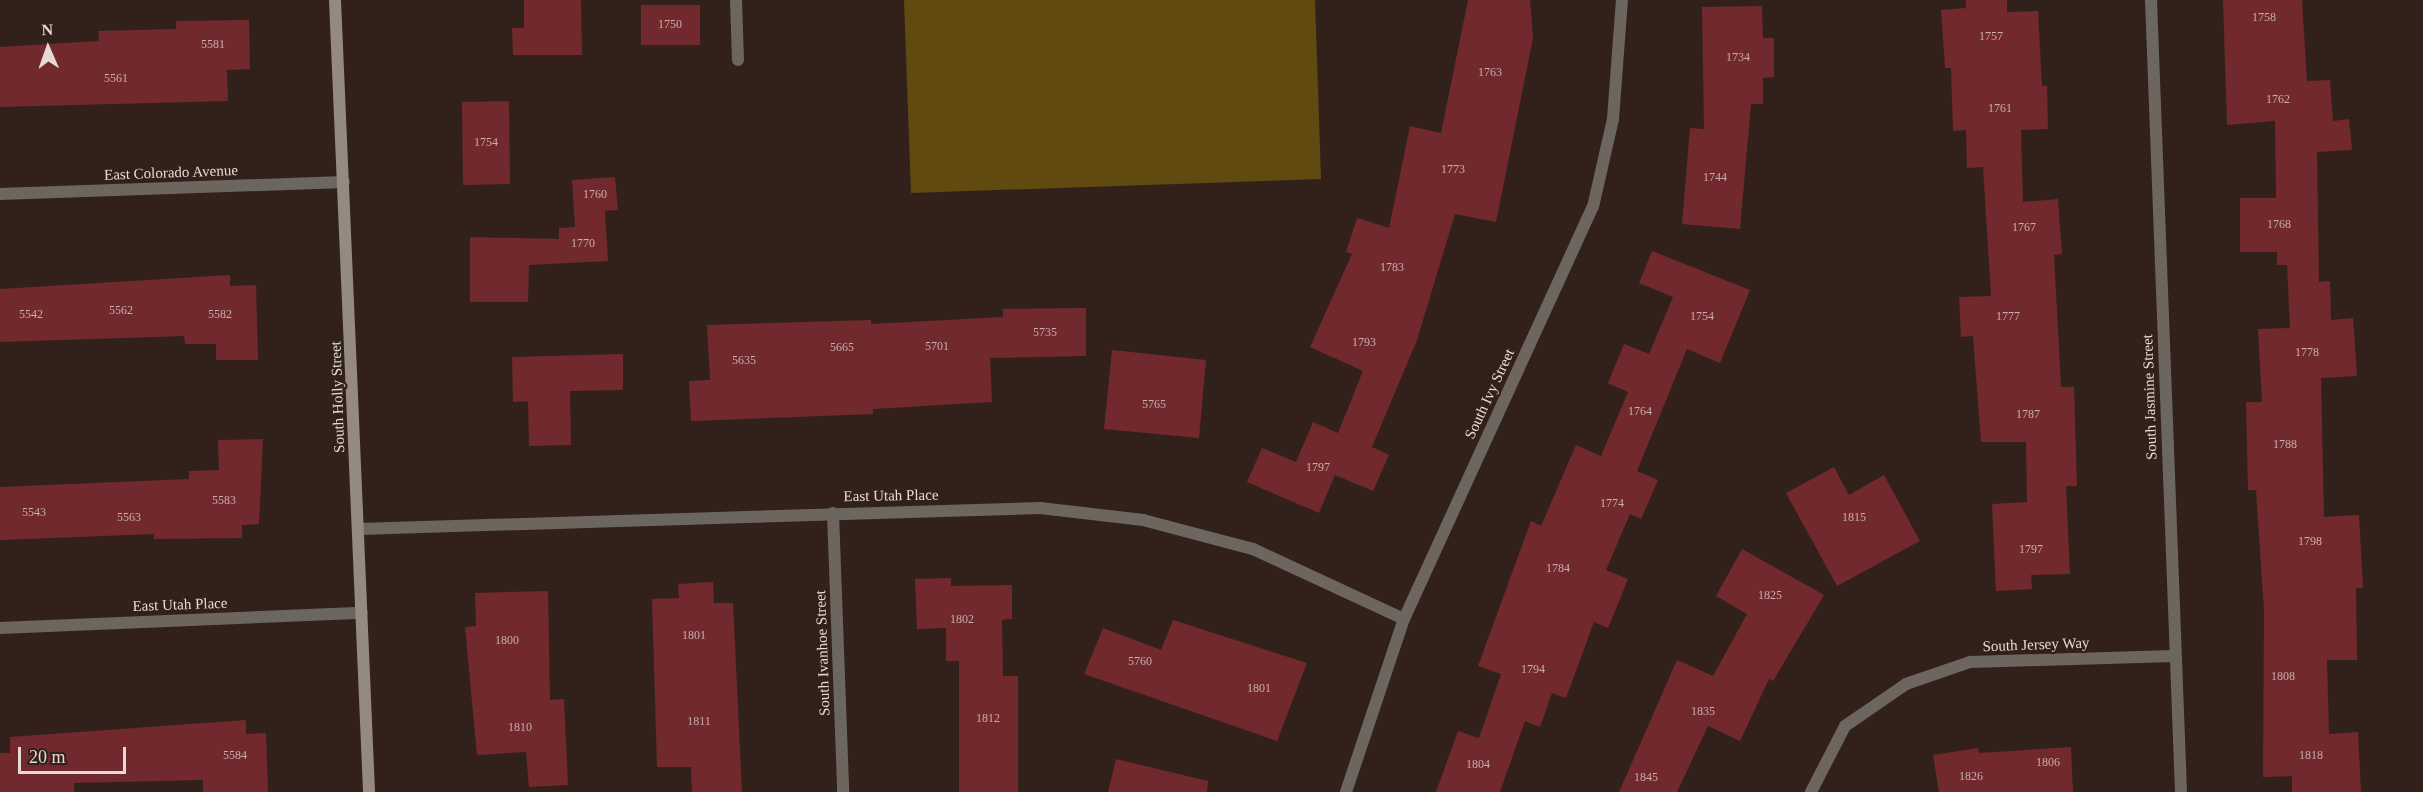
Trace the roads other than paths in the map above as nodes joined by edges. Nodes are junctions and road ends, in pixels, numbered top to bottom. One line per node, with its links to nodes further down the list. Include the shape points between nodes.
1 (335, 0): 6 (main road, South Holly Street)
2 (736, 0): 5 (street)
3 (1622, 0): 11 (street, South Ivy Street, via 1613,119 1593,207)
4 (2151, 0): 13 (street, South Jasmine Street)
5 (738, 60)
6 (344, 182): 7 (street, East Colorado Avenue); 9 (main road, South Holly Street)
7 (0, 194)
8 (833, 513): 9 (street, East Utah Place); 11 (street, East Utah Place, via 1040,508 1143,520 1253,549); 15 (street, South Ivanhoe Street)
9 (359, 529): 10 (main road, South Holly Street)
10 (362, 613): 12 (street, East Utah Place); 14 (main road, South Holly Street)
11 (1404, 619): 16 (street, South Ivy Street)
12 (0, 628)
13 (2174, 656): 17 (street, South Jersey Way, via 1970,662 1906,684 1845,726); 18 (street, South Jasmine Street)
14 (369, 792)
15 (843, 792)
16 (1346, 792)
17 (1811, 792)
18 (2181, 792)

